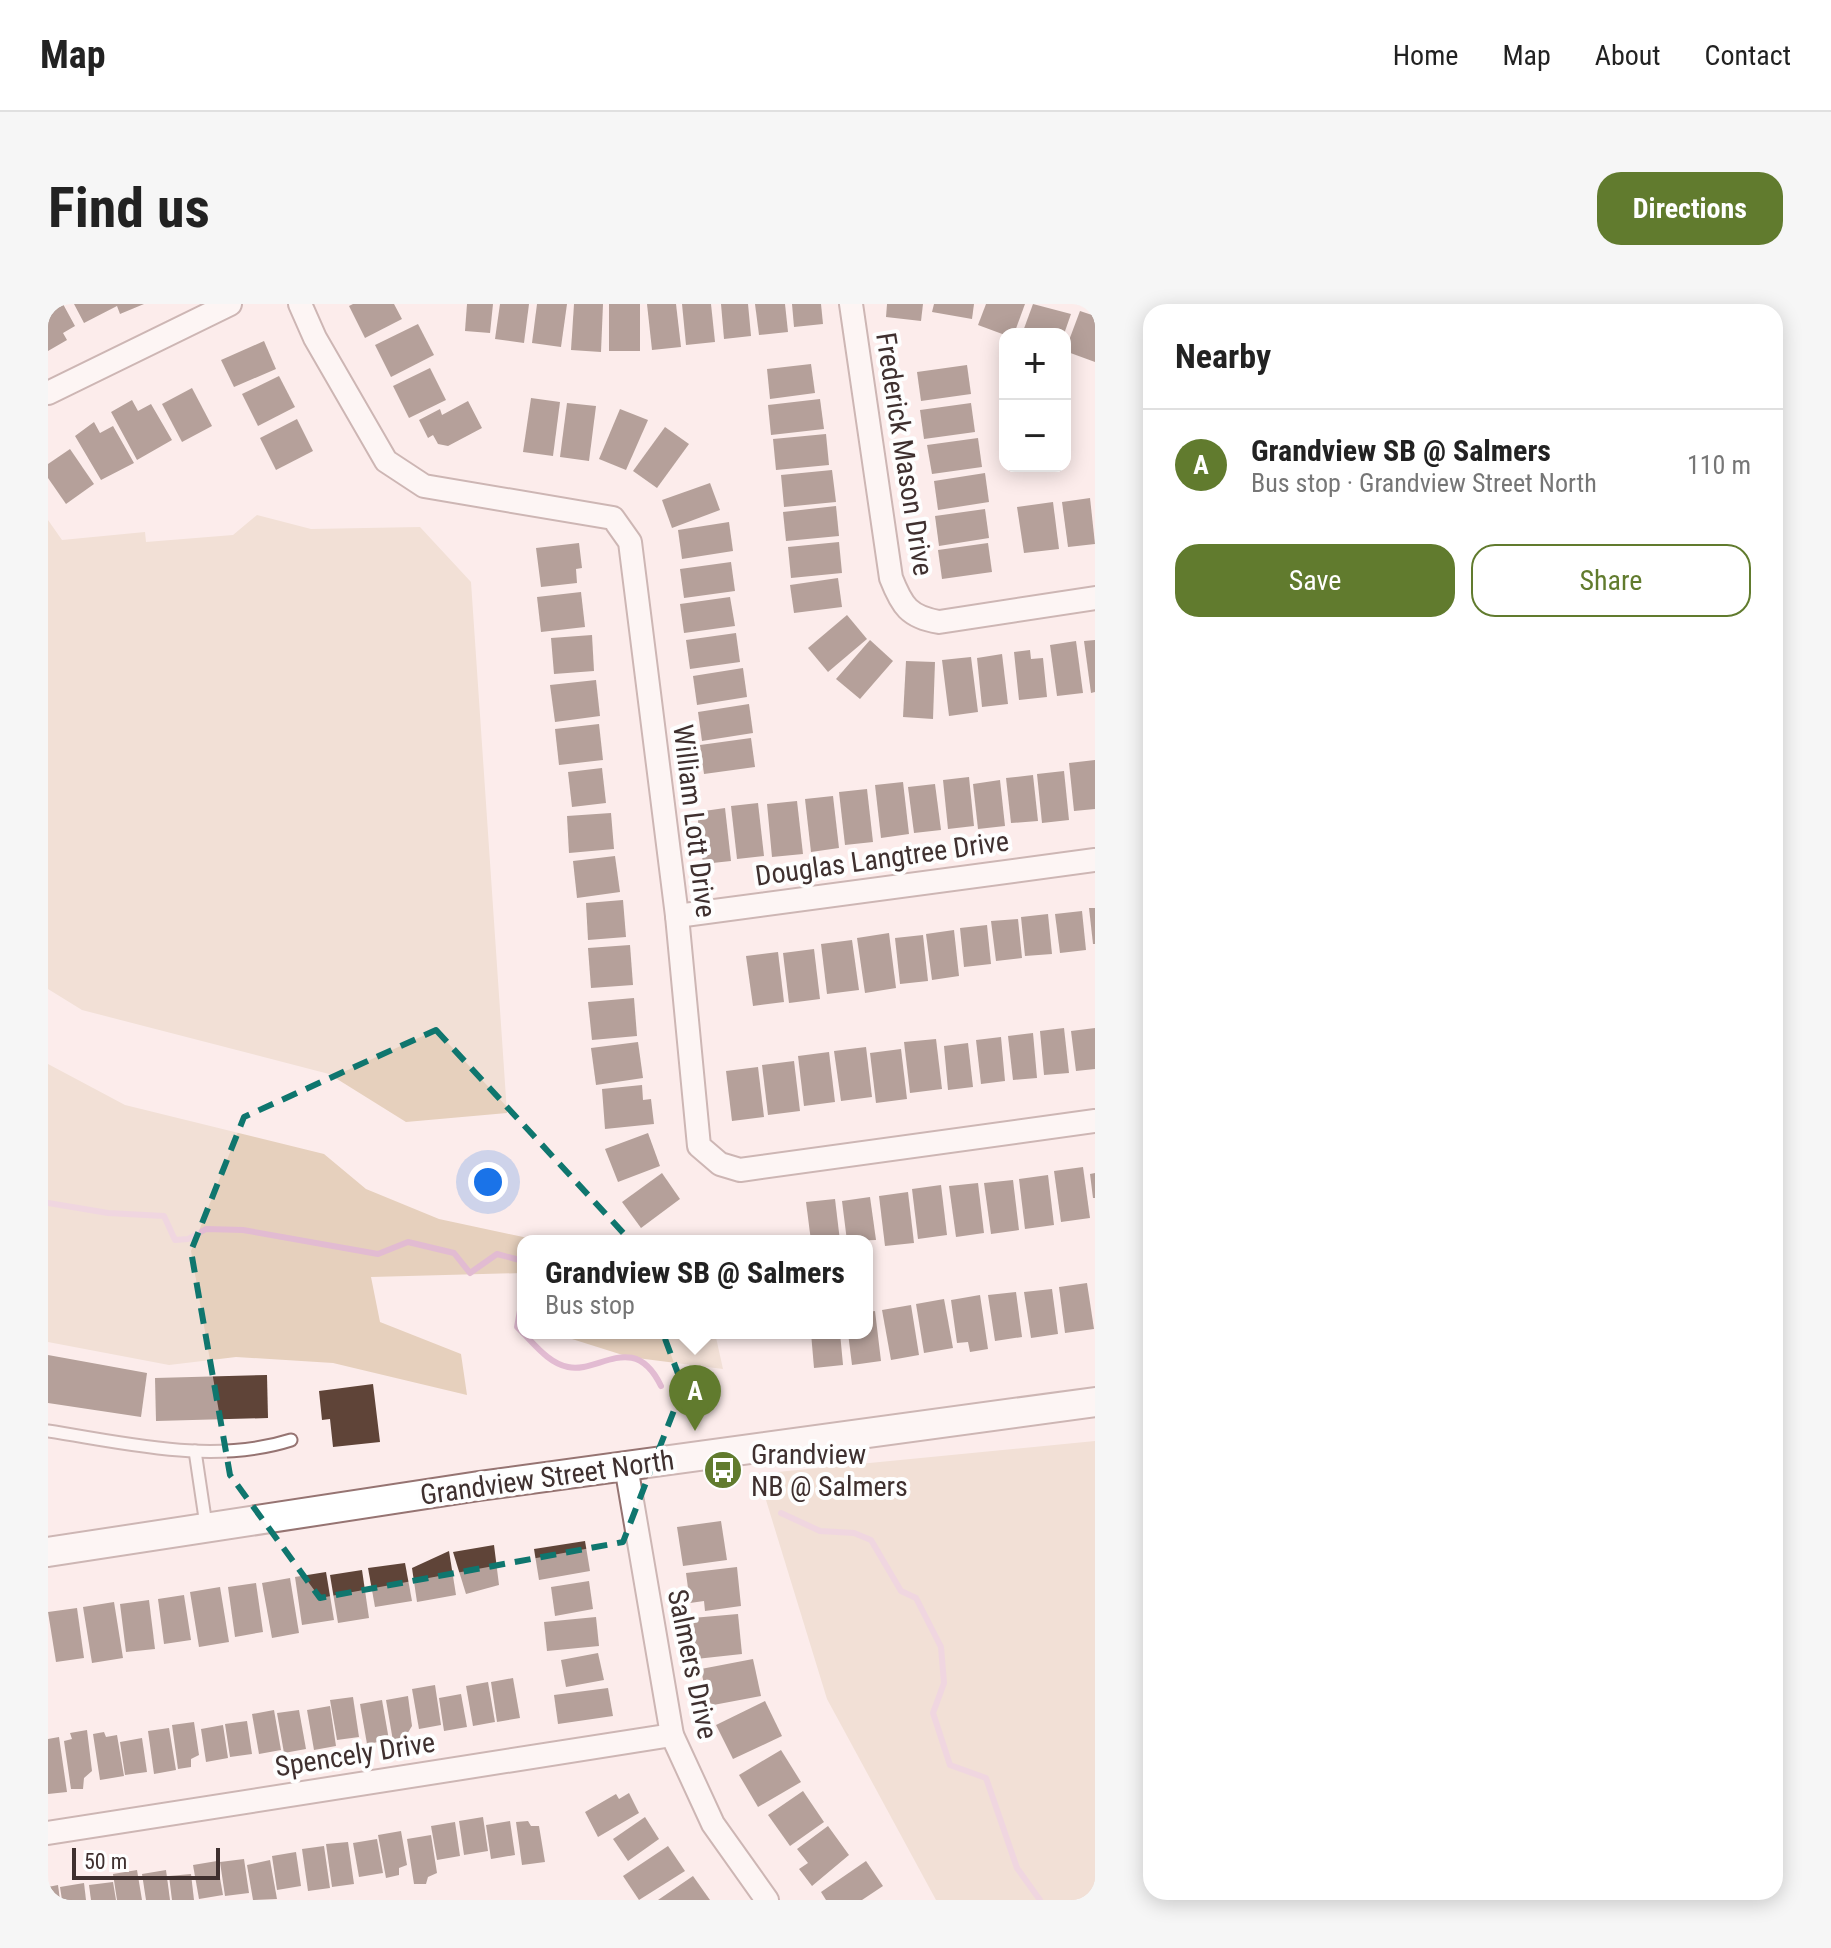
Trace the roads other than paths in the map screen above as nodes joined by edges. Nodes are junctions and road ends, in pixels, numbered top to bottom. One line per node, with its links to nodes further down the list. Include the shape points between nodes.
1 (230, 304): 4 (street)
2 (300, 304): 7 (street, William Lott Drive, via 386,461 424,486 613,518 630,542)
3 (851, 304): 5 (street, Frederick Mason Drive, via 891,578 902,607 919,619 939,622)
4 (48, 393)
5 (1095, 598)
6 (1095, 860): 7 (street, Douglas Langtree Drive)
7 (677, 916): 8 (street, William Lott Drive, via 699,1146 720,1164 740,1170)
8 (1095, 1121)
9 (1095, 1402): 13 (street, Grandview Street North)
10 (48, 1431): 12 (lane)
11 (291, 1440): 12 (lane, via 272,1447)
12 (195, 1451): 14 (lane)
13 (626, 1466): 14 (street, Grandview Street North); 16 (street, Salmers Drive)
14 (206, 1528): 15 (street, Grandview Street North)
15 (48, 1552)
16 (672, 1735): 17 (street, Spencely Drive); 18 (street, Salmers Drive, via 713,1824)
17 (48, 1833)
18 (767, 1900)

